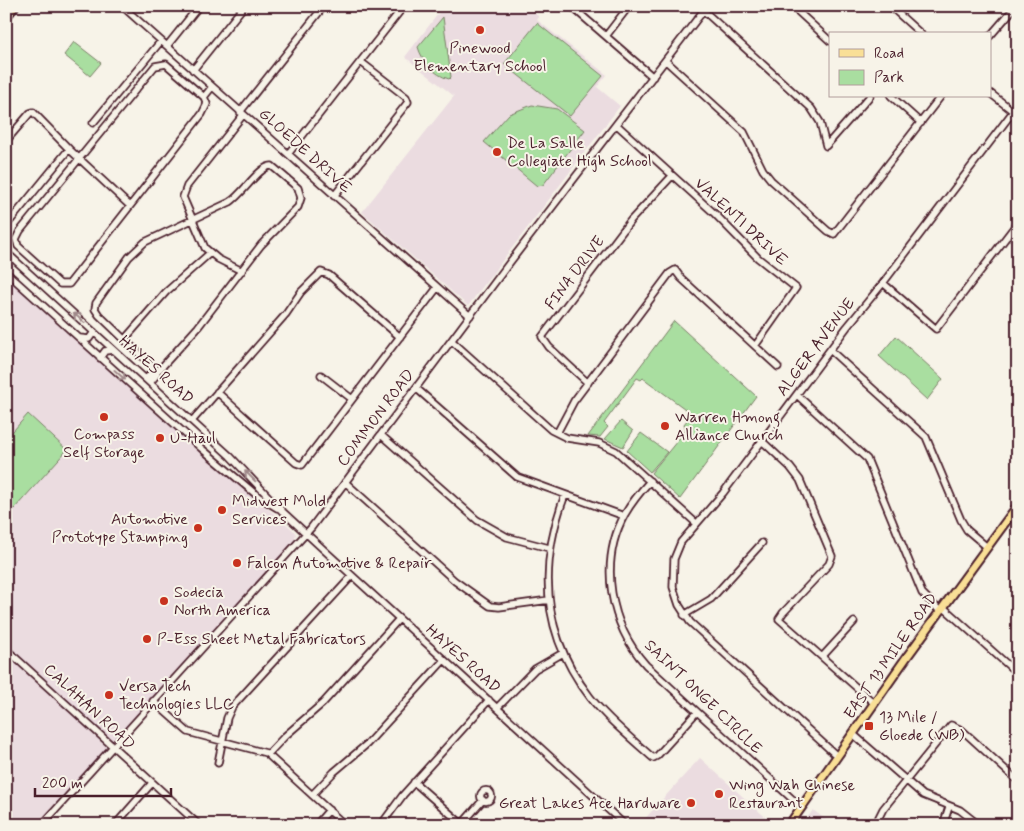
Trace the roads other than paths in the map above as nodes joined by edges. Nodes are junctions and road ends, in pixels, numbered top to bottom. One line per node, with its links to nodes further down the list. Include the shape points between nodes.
1 (15, 6): 13 (main road)
2 (122, 6): 18 (street, GLOEDE DRIVE)
3 (199, 6): 19 (street)
4 (244, 6): 24 (street)
5 (324, 6): 33 (street)
6 (404, 6): 22 (street)
7 (571, 6): 16 (street)
8 (629, 6): 16 (street)
9 (792, 6): 17 (street)
10 (890, 6): 14 (street)
11 (706, 8): 21 (street, COMMON ROAD); 29 (street, via 811,108 820,122 826,146)
12 (1012, 8): 15 (street)
13 (6, 17)
14 (919, 32)
15 (992, 33)
16 (606, 36): 25 (street)
17 (829, 40)
18 (160, 41): 19 (street, GLOEDE DRIVE); 35 (street)
19 (167, 46): 20 (street, GLOEDE DRIVE)
20 (177, 56): 23 (street); 24 (street, GLOEDE DRIVE)
21 (666, 60): 25 (street, COMMON ROAD); 36 (street, via 744,132 771,180 834,234)
22 (361, 62): 40 (street); 43 (street, via 406,97 408,102)
23 (166, 64): 28 (street); 41 (street, via 153,68)
24 (194, 70): 26 (street, GLOEDE DRIVE)
25 (653, 77): 37 (street, COMMON ROAD)
26 (212, 87): 28 (street); 33 (street, GLOEDE DRIVE)
27 (992, 95): 34 (street)
28 (204, 97): 44 (street, via 207,104 202,114)
29 (868, 98)
30 (893, 98): 36 (street)
31 (940, 98): 36 (street)
32 (1018, 106): 34 (street, ALGER AVENUE)
33 (241, 113): 40 (street, GLOEDE DRIVE); 45 (street, via 184,193)
34 (1016, 113): 53 (street, ALGER AVENUE)
35 (93, 123)
36 (921, 123)
37 (617, 125): 42 (street, VALENTI DRIVE); 57 (street, COMMON ROAD)
38 (6, 142): 39 (street, via 33,112)
39 (69, 149): 41 (street); 47 (street)
40 (288, 154): 43 (street, GLOEDE DRIVE)
41 (80, 159): 44 (street); 48 (street, via 20,231 16,237)
42 (672, 176): 63 (street, VALENTI DRIVE, via 758,258 796,288); 71 (street, FINA DRIVE, via 631,220 542,338)
43 (334, 196): 55 (street, GLOEDE DRIVE)
44 (130, 206): 54 (street, via 73,280 66,285)
45 (193, 220): 49 (street); 51 (street, via 234,200 265,166 272,166 288,178 300,193 298,207 269,236); 61 (street, via 145,242 96,303 96,312)
46 (1018, 222): 53 (street, via 936,329)
47 (6, 226)
48 (18, 246): 50 (street); 54 (street)
49 (210, 253): 51 (street); 61 (street, via 166,292)
50 (8, 254): 56 (street, HAYES ROAD)
51 (242, 271): 68 (street, via 198,328)
52 (6, 272): 59 (street, HAYES ROAD)
53 (883, 283): 64 (street, ALGER AVENUE)
54 (60, 284): 56 (street)
55 (437, 288): 57 (street, GLOEDE DRIVE); 60 (street)
56 (52, 293): 58 (street, HAYES ROAD, one-way to 56)
57 (470, 316): 62 (street, COMMON ROAD)
58 (94, 332): 59 (street, via 89,339); 65 (street, HAYES ROAD)
59 (78, 337): 66 (street, HAYES ROAD)
60 (400, 337): 73 (street, via 323,272 318,273); 75 (street)
61 (124, 340): 68 (street)
62 (452, 341): 72 (street, COMMON ROAD); 77 (street)
63 (754, 346): 67 (street); 71 (street, via 675,270)
64 (830, 350): 74 (street, ALGER AVENUE); 91 (street, via 926,437 961,520)
65 (115, 351): 66 (street, via 106,350); 70 (street, HAYES ROAD)
66 (100, 358): 81 (street, HAYES ROAD, one-way to 81)
67 (778, 367)
68 (157, 371): 70 (street)
69 (321, 375): 75 (street)
70 (148, 381): 76 (street, HAYES ROAD)
71 (588, 382): 77 (street, via 568,410)
72 (416, 388): 78 (street, COMMON ROAD); 84 (street, via 510,472)
73 (217, 392): 75 (street, via 302,465); 76 (street)
74 (797, 395): 79 (street, ALGER AVENUE); 95 (street, via 867,459 922,594)
75 (352, 399)
76 (192, 421): 80 (street, HAYES ROAD)
77 (557, 433): 82 (street, via 578,441 609,446)
78 (381, 435): 83 (street, COMMON ROAD); 92 (street, via 477,520 507,537)
79 (762, 441): 88 (street, ALGER AVENUE); 101 (street, via 800,480 832,556 830,564 779,620)
80 (238, 464): 81 (street); 86 (street, HAYES ROAD, one-way to 80)
81 (230, 473): 86 (street, HAYES ROAD)
82 (650, 481): 87 (street, SAINT ONGE CIRCLE); 88 (street)
83 (345, 482): 89 (street, COMMON ROAD); 94 (street, via 455,581 490,606)
84 (565, 495): 87 (street); 92 (street)
85 (1018, 505): 91 (main road, EAST 13 MILE ROAD)
86 (283, 512): 89 (street, HAYES ROAD)
87 (624, 516): 108 (street, SAINT ONGE CIRCLE, via 614,544 611,566 613,603 619,622 637,655)
88 (696, 523): 96 (street, ALGER AVENUE, via 681,542 673,566 675,596)
89 (306, 533): 93 (street, HAYES ROAD); 105 (street, COMMON ROAD)
90 (762, 543): 96 (street, via 711,599)
91 (987, 547): 95 (main road, EAST 13 MILE ROAD)
92 (549, 548): 94 (street)
93 (352, 576): 97 (street, HAYES ROAD); 110 (street, via 232,707)
94 (549, 600): 100 (street)
95 (942, 609): 103 (street); 106 (main road, EAST 13 MILE ROAD)
96 (684, 615): 113 (street)
97 (399, 619): 102 (street, HAYES ROAD); 112 (street, via 323,703)
98 (854, 622): 101 (street)
99 (6, 649): 111 (street, CALAHAN ROAD)
100 (563, 654): 107 (street, via 535,669); 108 (street, via 591,697 653,758)
101 (822, 657): 106 (street)
102 (444, 660): 104 (street, HAYES ROAD); 119 (street, via 367,744)
103 (1018, 674)
104 (489, 700): 107 (street, HAYES ROAD); 117 (street)
105 (153, 701): 110 (street, via 188,732); 111 (street, COMMON ROAD)
106 (874, 703): 109 (main road, EAST 13 MILE ROAD)
107 (497, 708): 131 (street, HAYES ROAD)
108 (696, 712): 121 (street, SAINT ONGE CIRCLE)
109 (853, 734): 113 (main road, EAST 13 MILE ROAD); 115 (street)
110 (222, 741): 112 (street); 114 (street)
111 (112, 746): 118 (street, CALAHAN ROAD); 126 (street, COMMON ROAD)
112 (268, 754): 119 (street)
113 (837, 756): 121 (main road, EAST 13 MILE ROAD)
114 (218, 763)
115 (906, 780): 116 (street, via 946,729 954,724); 122 (street, via 929,799); 133 (street)
116 (1018, 781)
117 (414, 782): 125 (street); 130 (street)
118 (152, 783): 124 (street, CALAHAN ROAD); 127 (street)
119 (312, 795): 123 (street)
120 (483, 800): 125 (street)
121 (801, 807): 132 (main road, EAST 13 MILE ROAD)
122 (949, 808): 134 (street); 135 (street, via 965,813)
123 (329, 810): 128 (street); 129 (street)
124 (195, 823)
125 (463, 824)
126 (42, 825)
127 (115, 825)
128 (316, 825)
129 (345, 825)
130 (381, 825)
131 (625, 825)
132 (789, 825)
133 (875, 825)
134 (943, 825)
135 (979, 825)

